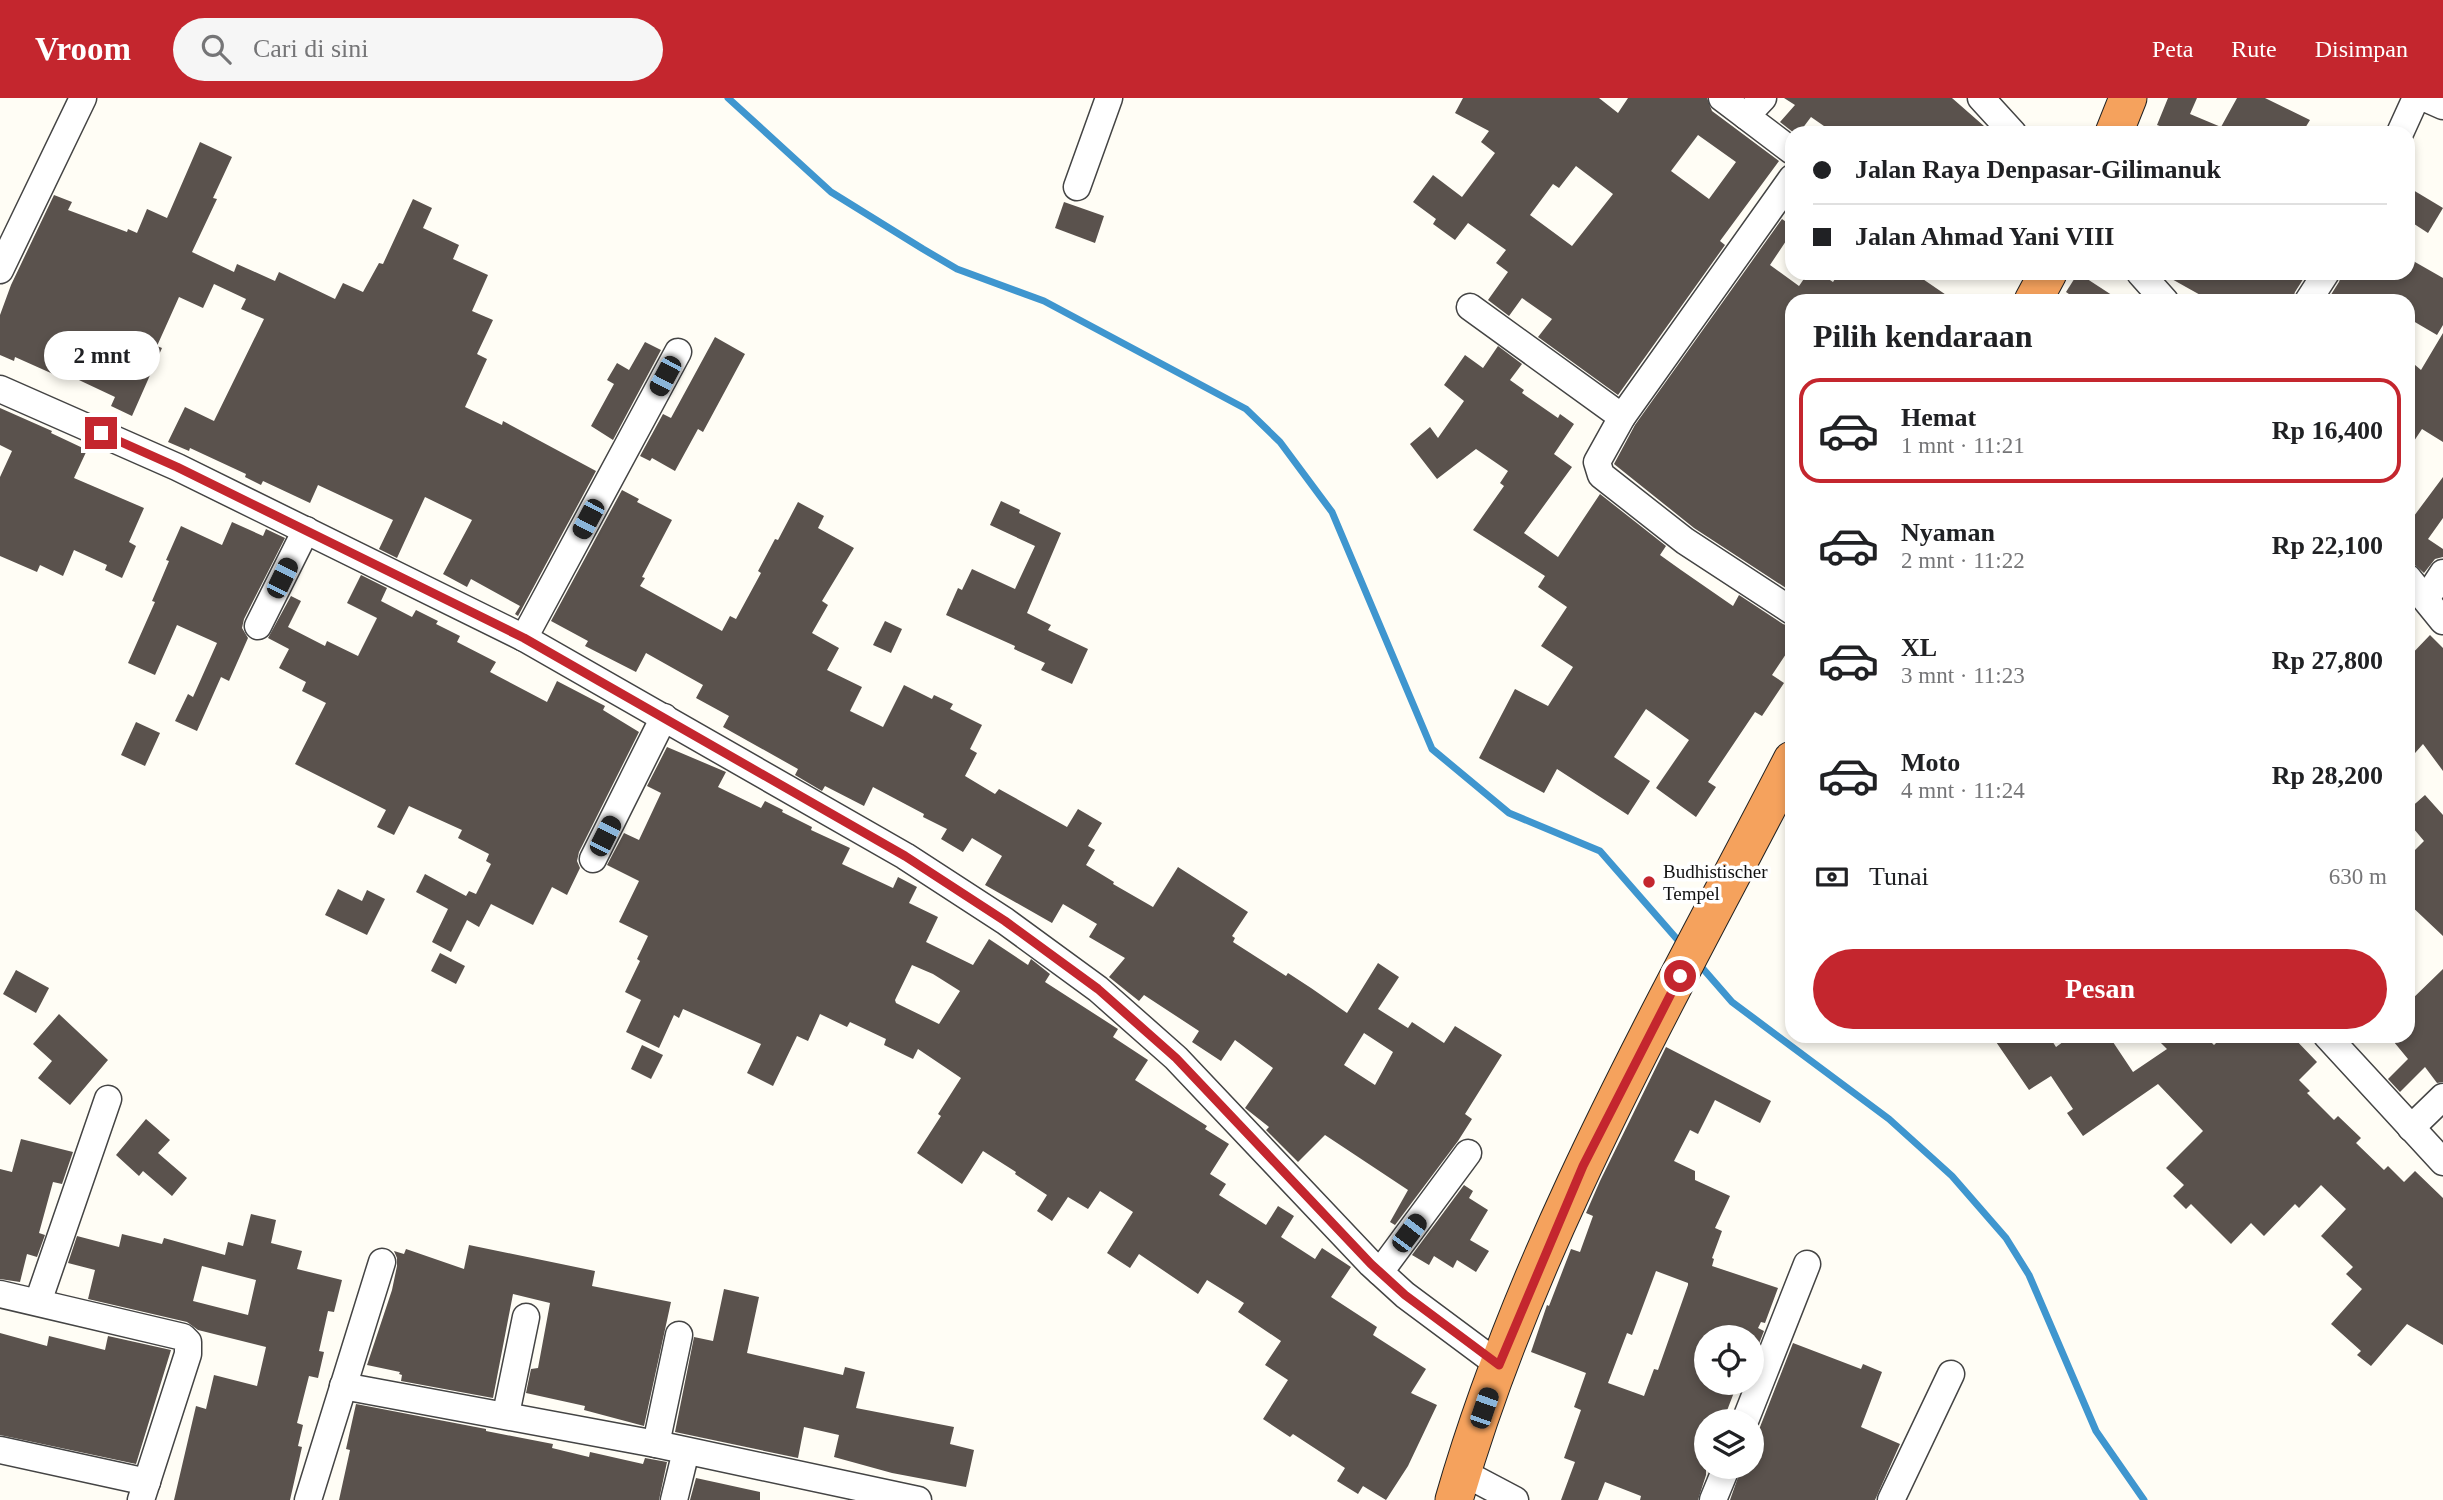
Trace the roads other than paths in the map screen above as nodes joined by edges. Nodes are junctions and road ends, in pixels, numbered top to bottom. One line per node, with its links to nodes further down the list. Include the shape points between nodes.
1 (83, 98): 14 (street)
2 (1109, 98): 12 (street)
3 (1723, 98): 7 (street)
4 (1981, 98): 8 (street)
5 (2128, 98): 9 (highway)
6 (2443, 106): 10 (street, via 2425,98 2415,100)
7 (1754, 107): 11 (street)
8 (2007, 126)
9 (2117, 126)
10 (2403, 126)
11 (1785, 143)
12 (1077, 187)
13 (1785, 188): 20 (street)
14 (0, 270)
15 (2146, 280): 16 (street)
16 (2159, 294)
17 (1470, 307): 20 (street)
18 (678, 352): 27 (street)
19 (0, 389): 21 (street)
20 (1622, 417): 24 (street, via 1598,457 1601,475 1685,541)
21 (306, 530): 26 (street); 27 (street)
22 (2443, 573): 23 (street)
23 (2416, 594): 25 (street)
24 (1785, 606)
25 (2443, 621)
26 (258, 626)
27 (524, 638): 28 (street)
28 (664, 717): 30 (street); 39 (street, via 905,856 1098,989 1176,1058)
29 (1785, 774): 44 (highway, via 1583,1166)
30 (593, 859)
31 (2333, 1043): 34 (street)
32 (2443, 1097): 34 (street)
33 (108, 1099): 41 (street)
34 (2411, 1128): 36 (street)
35 (1468, 1153): 39 (street)
36 (2443, 1162)
37 (382, 1262): 46 (street)
38 (1807, 1265): 47 (street)
39 (1380, 1272): 44 (street)
40 (0, 1294): 41 (street)
41 (37, 1303): 54 (street, via 183,1337 188,1342)
42 (526, 1317): 48 (street)
43 (679, 1335): 49 (street)
44 (1499, 1365): 53 (highway)
45 (1951, 1374): 60 (street)
46 (343, 1385): 48 (street); 55 (street)
47 (1750, 1409)
48 (506, 1414): 49 (street)
49 (656, 1444): 51 (street)
50 (0, 1450): 54 (street)
51 (686, 1451): 56 (street); 57 (street)
52 (1722, 1479): 59 (street)
53 (1458, 1486): 58 (street)
54 (144, 1491)
55 (308, 1500)
56 (674, 1500)
57 (918, 1500)
58 (1515, 1500)
59 (1713, 1500)
60 (1891, 1500)

